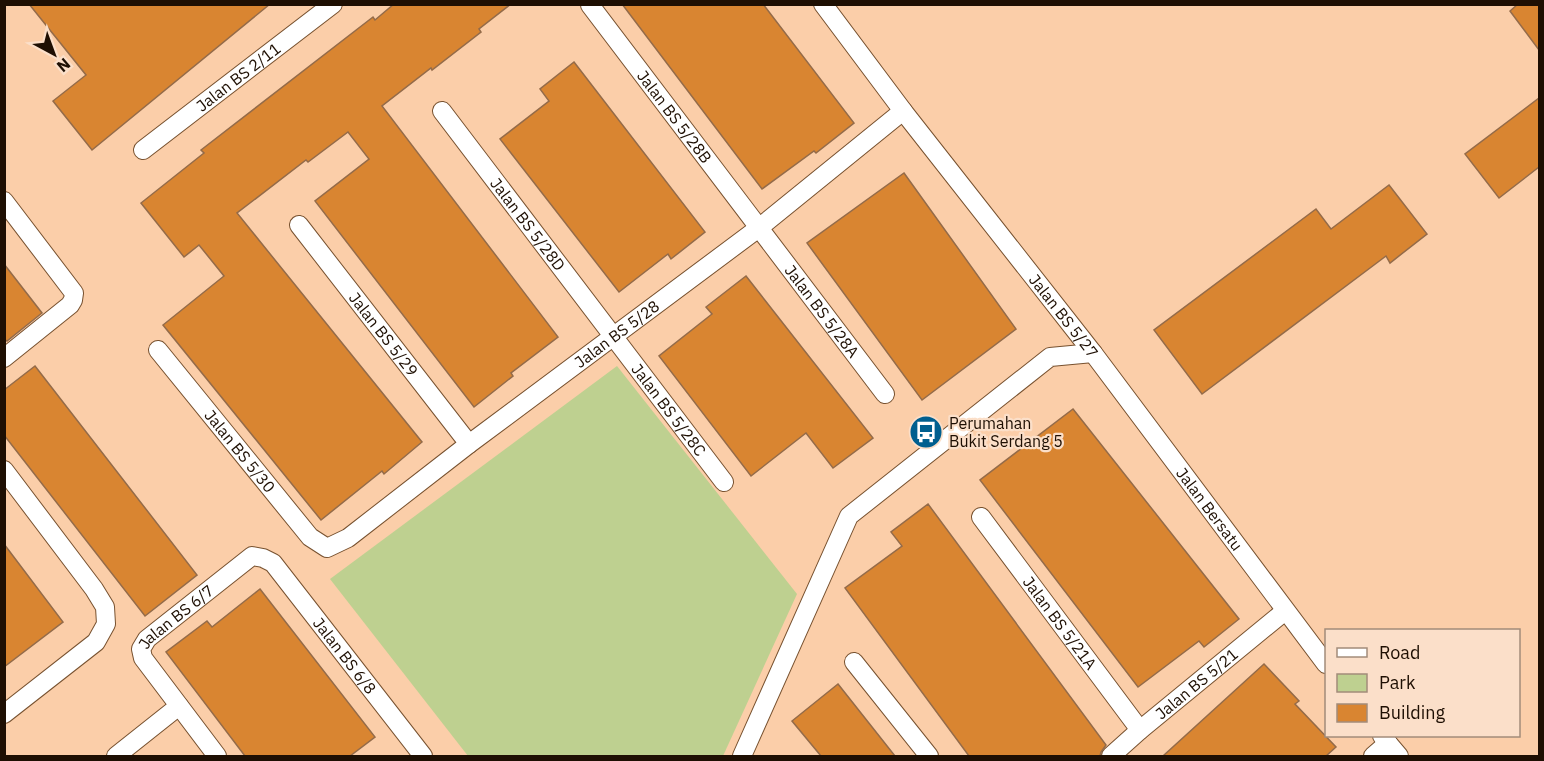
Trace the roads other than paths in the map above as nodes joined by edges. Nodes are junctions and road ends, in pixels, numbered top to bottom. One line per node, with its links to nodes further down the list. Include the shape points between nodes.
1 (333, 4): 6 (street, Jalan BS 2/11)
2 (823, 4): 5 (street, Jalan BS 5/27)
3 (590, 5): 9 (street, Jalan BS 5/28B)
4 (442, 111): 10 (street, Jalan BS 5/28D)
5 (903, 111): 9 (street, Jalan BS 5/28); 12 (street, Jalan BS 5/27)
6 (143, 150)
7 (4, 201): 13 (street, via 74,293 74,300)
8 (299, 225): 15 (street, Jalan BS 5/29)
9 (760, 227): 10 (street, Jalan BS 5/28); 14 (street, Jalan BS 5/28A)
10 (614, 338): 15 (street, Jalan BS 5/28); 17 (street, Jalan BS 5/28C)
11 (158, 350): 20 (street, Jalan BS 5/30, via 310,537)
12 (1093, 353): 22 (street, Jalan Bersatu); 32 (street, Jalan BS 5/27, via 1050,357 849,516)
13 (4, 358)
14 (885, 394)
15 (469, 444): 20 (street, Jalan BS 5/28, via 348,538)
16 (4, 470): 18 (street)
17 (724, 482)
18 (12, 493): 26 (street, via 105,607 106,624 96,642)
19 (981, 517): 27 (street, Jalan BS 5/21A)
20 (327, 548)
21 (263, 558): 25 (street, Jalan BS 6/7, via 252,556 147,639 141,649 143,658); 29 (street, Jalan BS 6/8, via 273,563)
22 (1285, 611): 24 (street, Jalan Bersatu); 27 (street, Jalan BS 5/21)
23 (854, 662): 33 (street)
24 (1325, 663)
25 (179, 706): 30 (street); 31 (street, Jalan BS 6/7)
26 (4, 714)
27 (1140, 730): 34 (street, Jalan BS 5/21)
28 (1390, 745): 35 (street)
29 (415, 754)
30 (116, 756)
31 (217, 756)
32 (742, 756)
33 (928, 756)
34 (1111, 756)
35 (1373, 756)

